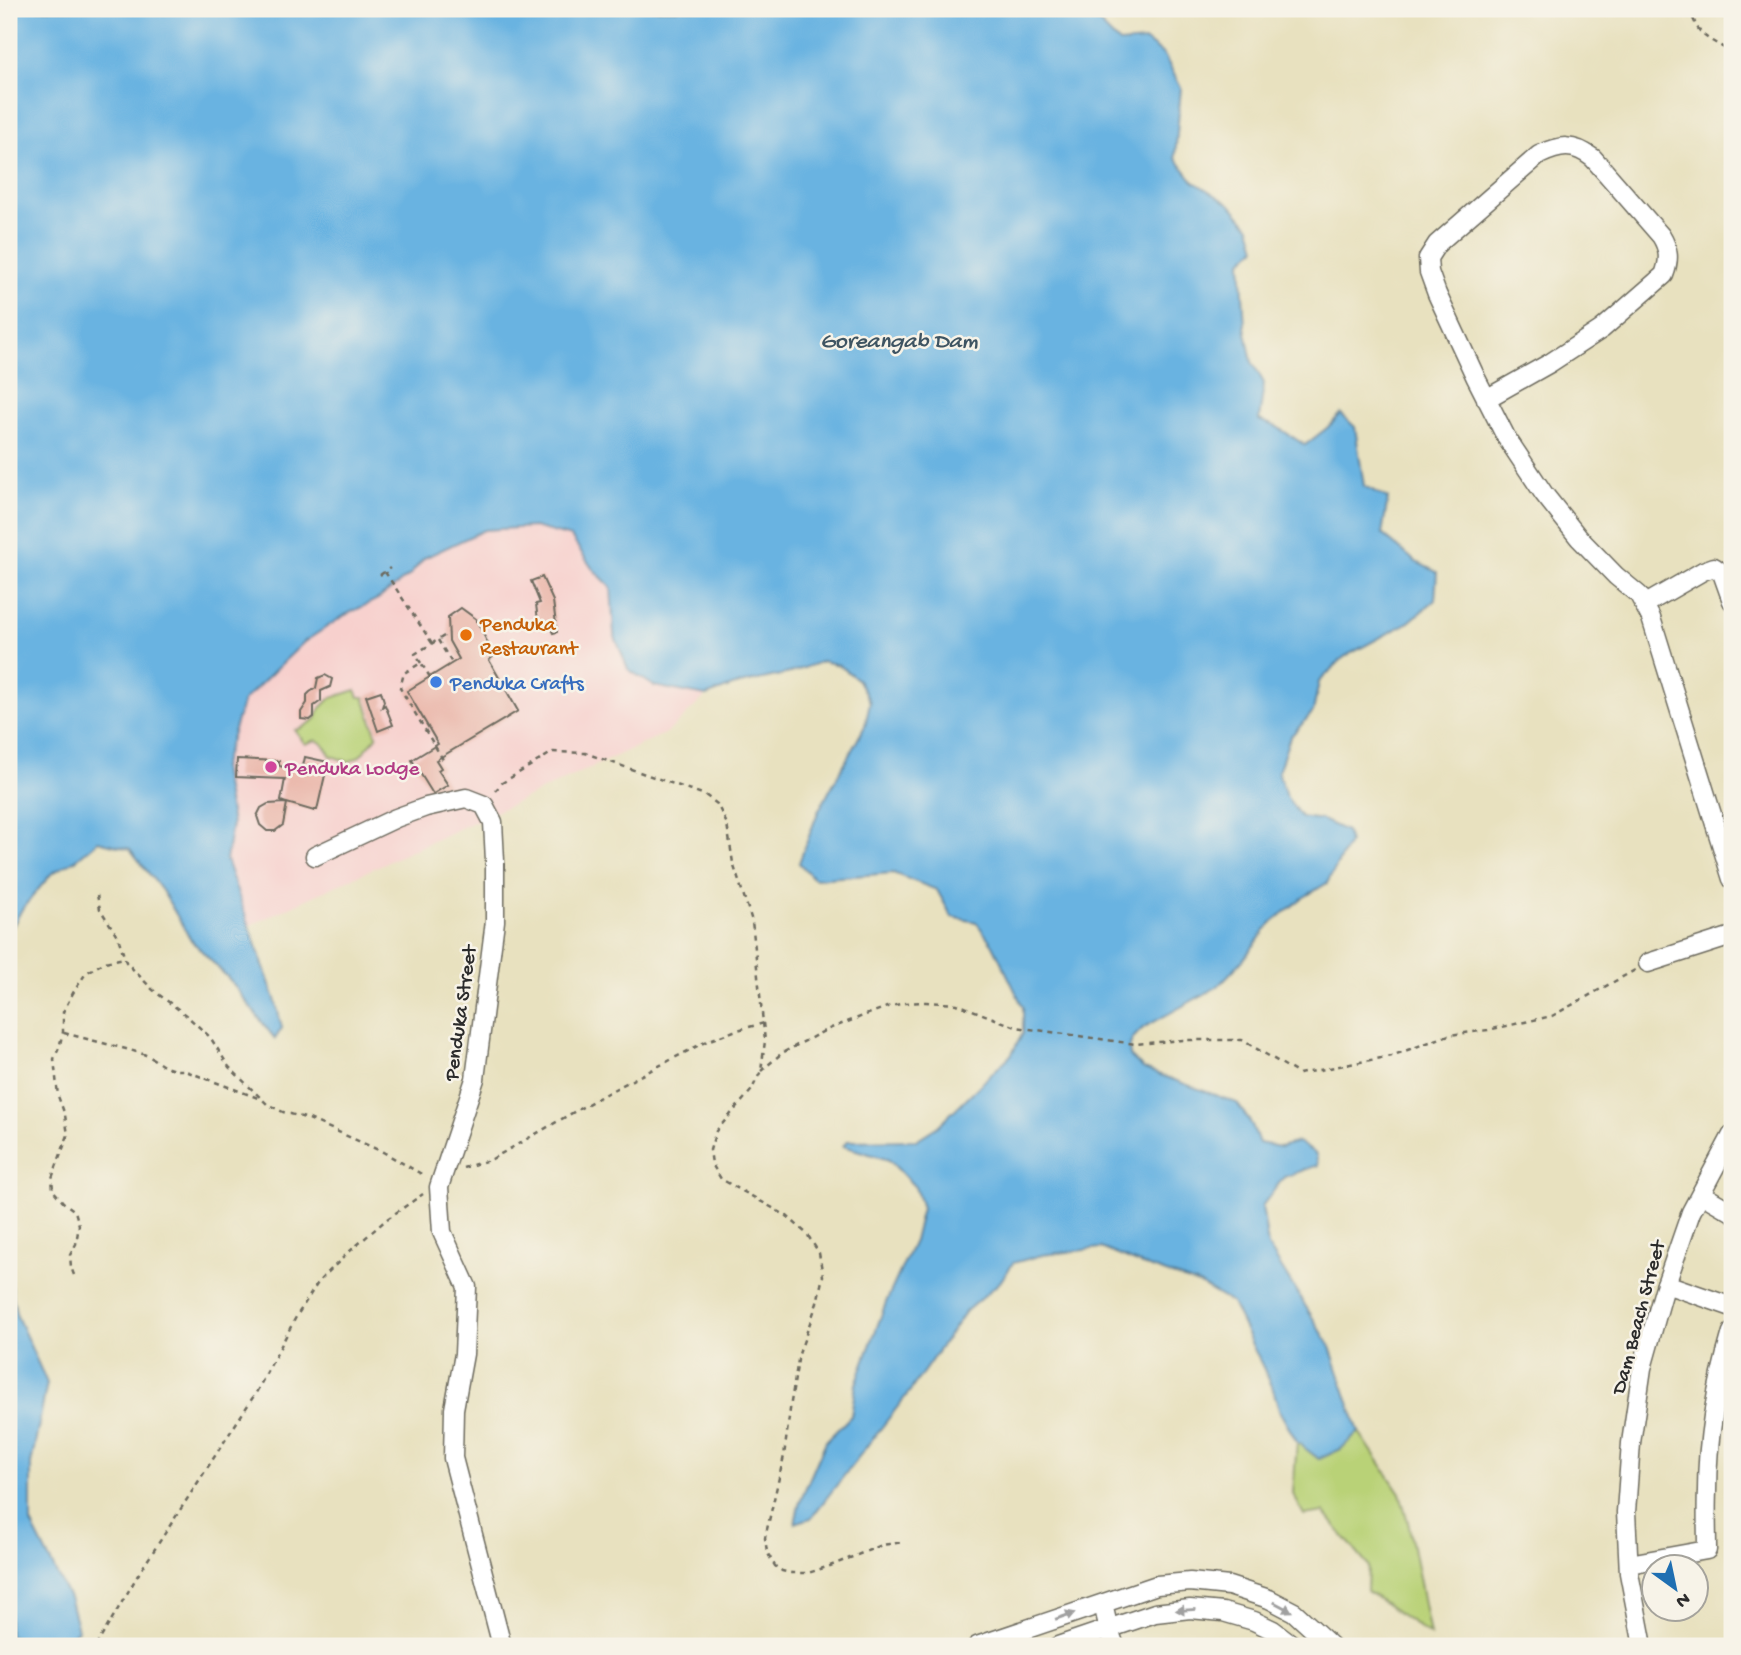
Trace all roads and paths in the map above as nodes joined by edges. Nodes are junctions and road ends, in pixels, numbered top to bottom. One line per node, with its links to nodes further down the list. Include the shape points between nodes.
1 (1690, 9): 2 (path, via 1695,26 1709,41)
2 (1732, 54)
3 (1486, 399): 3 (street, via 1602,329 1664,275 1669,255 1661,236 1582,150 1556,147 1539,155 1453,229 1429,258 1437,294); 8 (street, via 1544,494)
4 (390, 568): 5 (path)
5 (385, 572): 6 (path); 11 (path)
6 (380, 575)
7 (1732, 601): 8 (street, via 1722,573 1714,567)
8 (1644, 605): 17 (street)
9 (449, 633): 10 (path)
10 (438, 640): 11 (path); 13 (path)
11 (432, 643): 12 (path, via 415,654)
12 (421, 663): 14 (path); 15 (path, via 404,673 400,688)
13 (452, 663)
14 (430, 677)
15 (444, 762)
16 (484, 805): 18 (street, via 466,798 426,807); 24 (path, via 502,783 553,752 585,753 705,795 717,804 727,824 733,863 752,921); 29 (street, Penduka Street, via 493,822 495,921 475,1079)
17 (1728, 848): 19 (street)
18 (315, 856)
19 (1732, 879)
20 (97, 895): 22 (path)
21 (1732, 936): 23 (street)
22 (124, 958): 25 (path, via 86,973 64,1012); 27 (path, via 153,990 210,1037 229,1067)
23 (1648, 963): 26 (path, via 1552,1016 1449,1035 1391,1056 1299,1074 1242,1040 1135,1044 1016,1027 957,1004 926,1002 887,1007 826,1030)
24 (764, 1023): 26 (path); 29 (path, via 716,1038 642,1074 492,1159 465,1166)
25 (63, 1032): 27 (path, via 147,1055 172,1070); 32 (path, via 54,1059 68,1135 52,1178 53,1190 75,1211 79,1225 70,1255)
26 (761, 1070): 36 (path, via 751,1091 716,1132 710,1150 712,1164 721,1179 787,1216 807,1234 819,1254 823,1276 799,1354 785,1456 765,1538 767,1552 782,1571 808,1573 882,1545)
27 (261, 1099): 29 (path, via 383,1152)
28 (1732, 1135): 30 (street, Dam Beach Street)
29 (439, 1187): 40 (path, via 387,1219 319,1281 257,1391); 41 (street, Penduka Street, via 442,1232 467,1287 464,1354 453,1409 453,1458)
30 (1701, 1194): 31 (street); 33 (street, Dam Beach Street)
31 (1732, 1212)
32 (74, 1275)
33 (1666, 1284): 34 (street); 37 (street, Dam Beach Street, via 1643,1368 1631,1443 1626,1512)
34 (1732, 1307)
35 (1732, 1332): 37 (street, via 1711,1430 1707,1550)
36 (904, 1542)
37 (1629, 1564): 46 (street, Dam Beach Street)
38 (1103, 1604): 39 (street); 42 (street, one-way to 38); 45 (street, one-way to 45, via 1157,1585 1229,1586 1294,1612)
39 (1112, 1638): 43 (street); 44 (street, one-way to 39, via 1254,1621 1190,1609 1155,1614)
40 (96, 1646)
41 (502, 1646)
42 (977, 1646)
43 (1058, 1646)
44 (1294, 1646)
45 (1331, 1646)
46 (1643, 1646)

